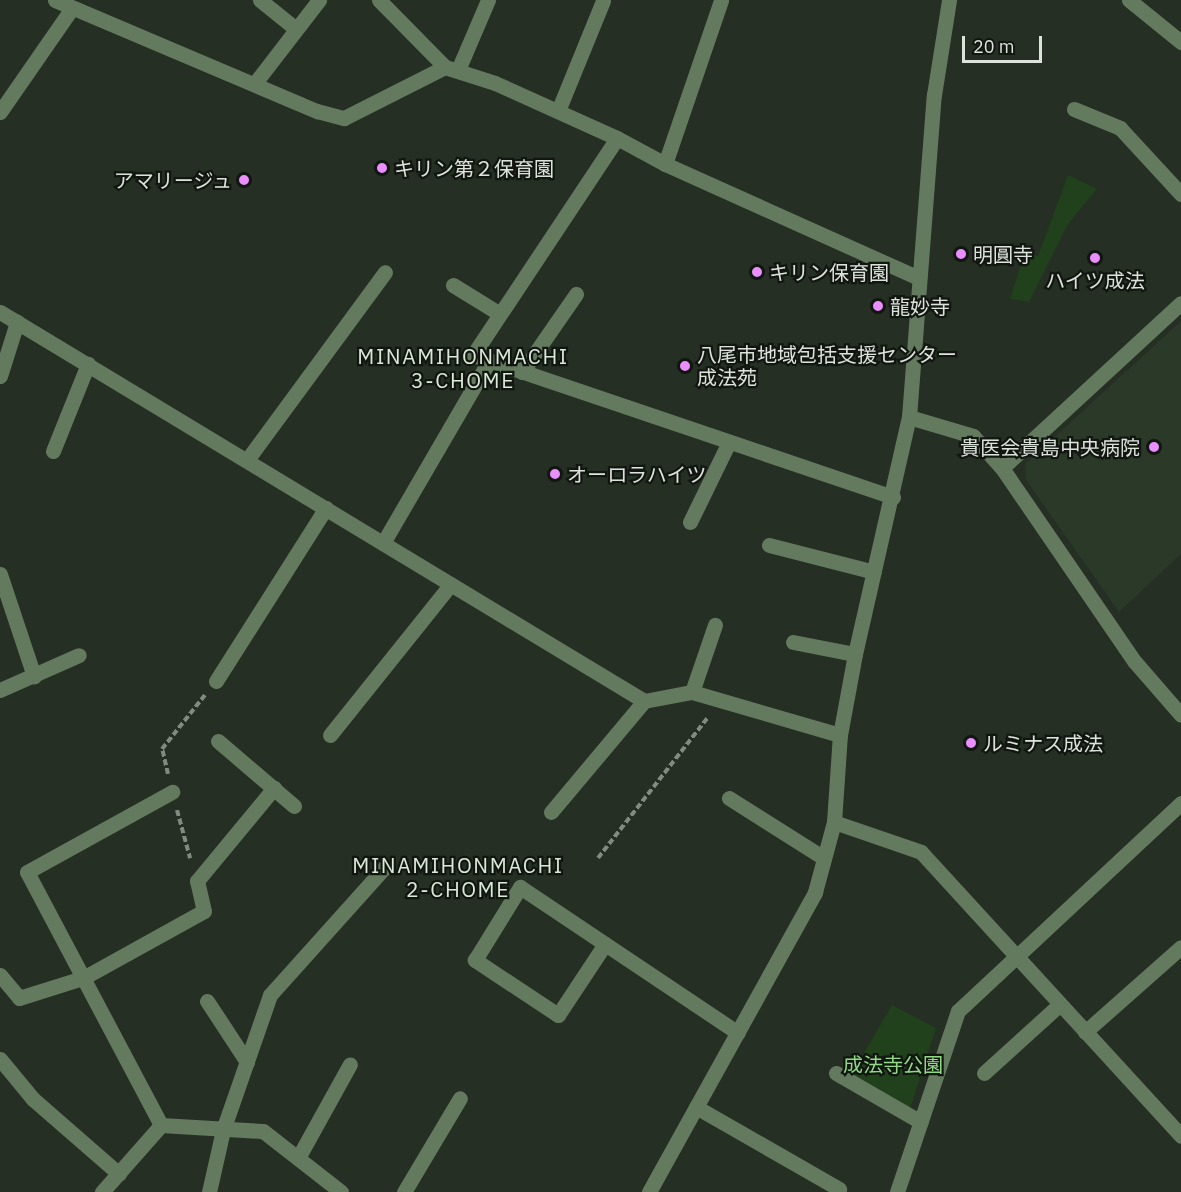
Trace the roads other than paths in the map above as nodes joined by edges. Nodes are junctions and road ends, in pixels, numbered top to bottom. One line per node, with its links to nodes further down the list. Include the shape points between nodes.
1 (56, 0): 10 (street)
2 (260, 0): 11 (street)
3 (319, 0): 11 (street)
4 (379, 0): 13 (street)
5 (488, 0): 13 (street)
6 (721, 0): 19 (street)
7 (949, 0): 22 (street, via 934,95)
8 (1129, 0): 12 (street)
9 (603, 1): 16 (street)
10 (77, 6): 14 (street); 17 (street)
11 (296, 29): 14 (street)
12 (1179, 37)
13 (452, 68): 14 (street, via 344,118 317,111); 16 (street)
14 (255, 83)
15 (1074, 109): 20 (street, via 1120,128)
16 (558, 111): 18 (street)
17 (0, 112)
18 (617, 138): 19 (street); 27 (street)
19 (665, 164): 22 (street)
20 (1181, 194)
21 (385, 272): 36 (street)
22 (919, 278): 33 (street)
23 (453, 285): 27 (street)
24 (576, 294): 31 (street)
25 (1181, 303): 37 (street)
26 (0, 312): 28 (street)
27 (500, 314): 29 (street, via 473,355)
28 (17, 322): 30 (street); 32 (street)
29 (489, 361): 31 (street); 41 (street)
30 (88, 364): 35 (street); 36 (street)
31 (522, 372): 34 (street)
32 (0, 376)
33 (909, 417): 37 (street, via 973,436); 38 (street)
34 (729, 442): 38 (street); 40 (street)
35 (53, 451)
36 (247, 460): 39 (street)
37 (1002, 468): 55 (street, via 1135,662)
38 (892, 497): 43 (street)
39 (326, 508): 41 (street); 51 (street)
40 (690, 522)
41 (383, 543): 45 (street)
42 (769, 545): 43 (street)
43 (874, 572): 48 (street)
44 (0, 574): 50 (street)
45 (451, 584): 54 (street); 56 (street)
46 (715, 625): 53 (street)
47 (793, 642): 48 (street)
48 (855, 654): 57 (street)
49 (80, 655): 50 (street)
50 (34, 676): 52 (street)
51 (216, 681)
52 (0, 690)
53 (692, 692): 54 (street); 57 (street)
54 (644, 701): 64 (street)
55 (1181, 715)
56 (330, 735)
57 (840, 735): 65 (street)
58 (218, 741): 59 (street)
59 (274, 788): 63 (street); 72 (street, via 197,881 204,911)
60 (172, 792): 72 (street, via 27,872)
61 (729, 798): 66 (street)
62 (1181, 803): 70 (street)
63 (294, 806)
64 (551, 812)
65 (834, 822): 66 (street); 70 (street, via 921,852)
66 (824, 858): 76 (street, via 815,892)
67 (384, 868): 78 (street, via 270,995)
68 (605, 944): 68 (street, via 520,887 475,960 558,1015); 76 (street)
69 (1181, 947): 75 (street)
70 (1015, 957): 74 (street); 84 (street, via 958,1011)
71 (0, 975): 72 (street, via 19,998)
72 (83, 978): 85 (street)
73 (207, 1001): 78 (street)
74 (1059, 1005): 75 (street); 81 (street)
75 (1084, 1032): 87 (street)
76 (738, 1033): 83 (street)
77 (0, 1059): 89 (street, via 33,1099)
78 (247, 1062): 86 (street)
79 (350, 1064): 88 (street)
80 (836, 1073): 84 (street)
81 (984, 1073)
82 (460, 1098): 94 (street)
83 (696, 1107): 90 (street); 95 (street)
84 (921, 1122): 96 (street)
85 (161, 1125): 86 (street); 89 (street)
86 (223, 1130): 88 (street, via 263,1131); 92 (street)
87 (1181, 1136)
88 (298, 1158): 93 (street)
89 (119, 1174): 91 (street)
90 (839, 1189)
91 (102, 1192)
92 (209, 1192)
93 (341, 1192)
94 (404, 1192)
95 (649, 1192)
96 (897, 1192)

